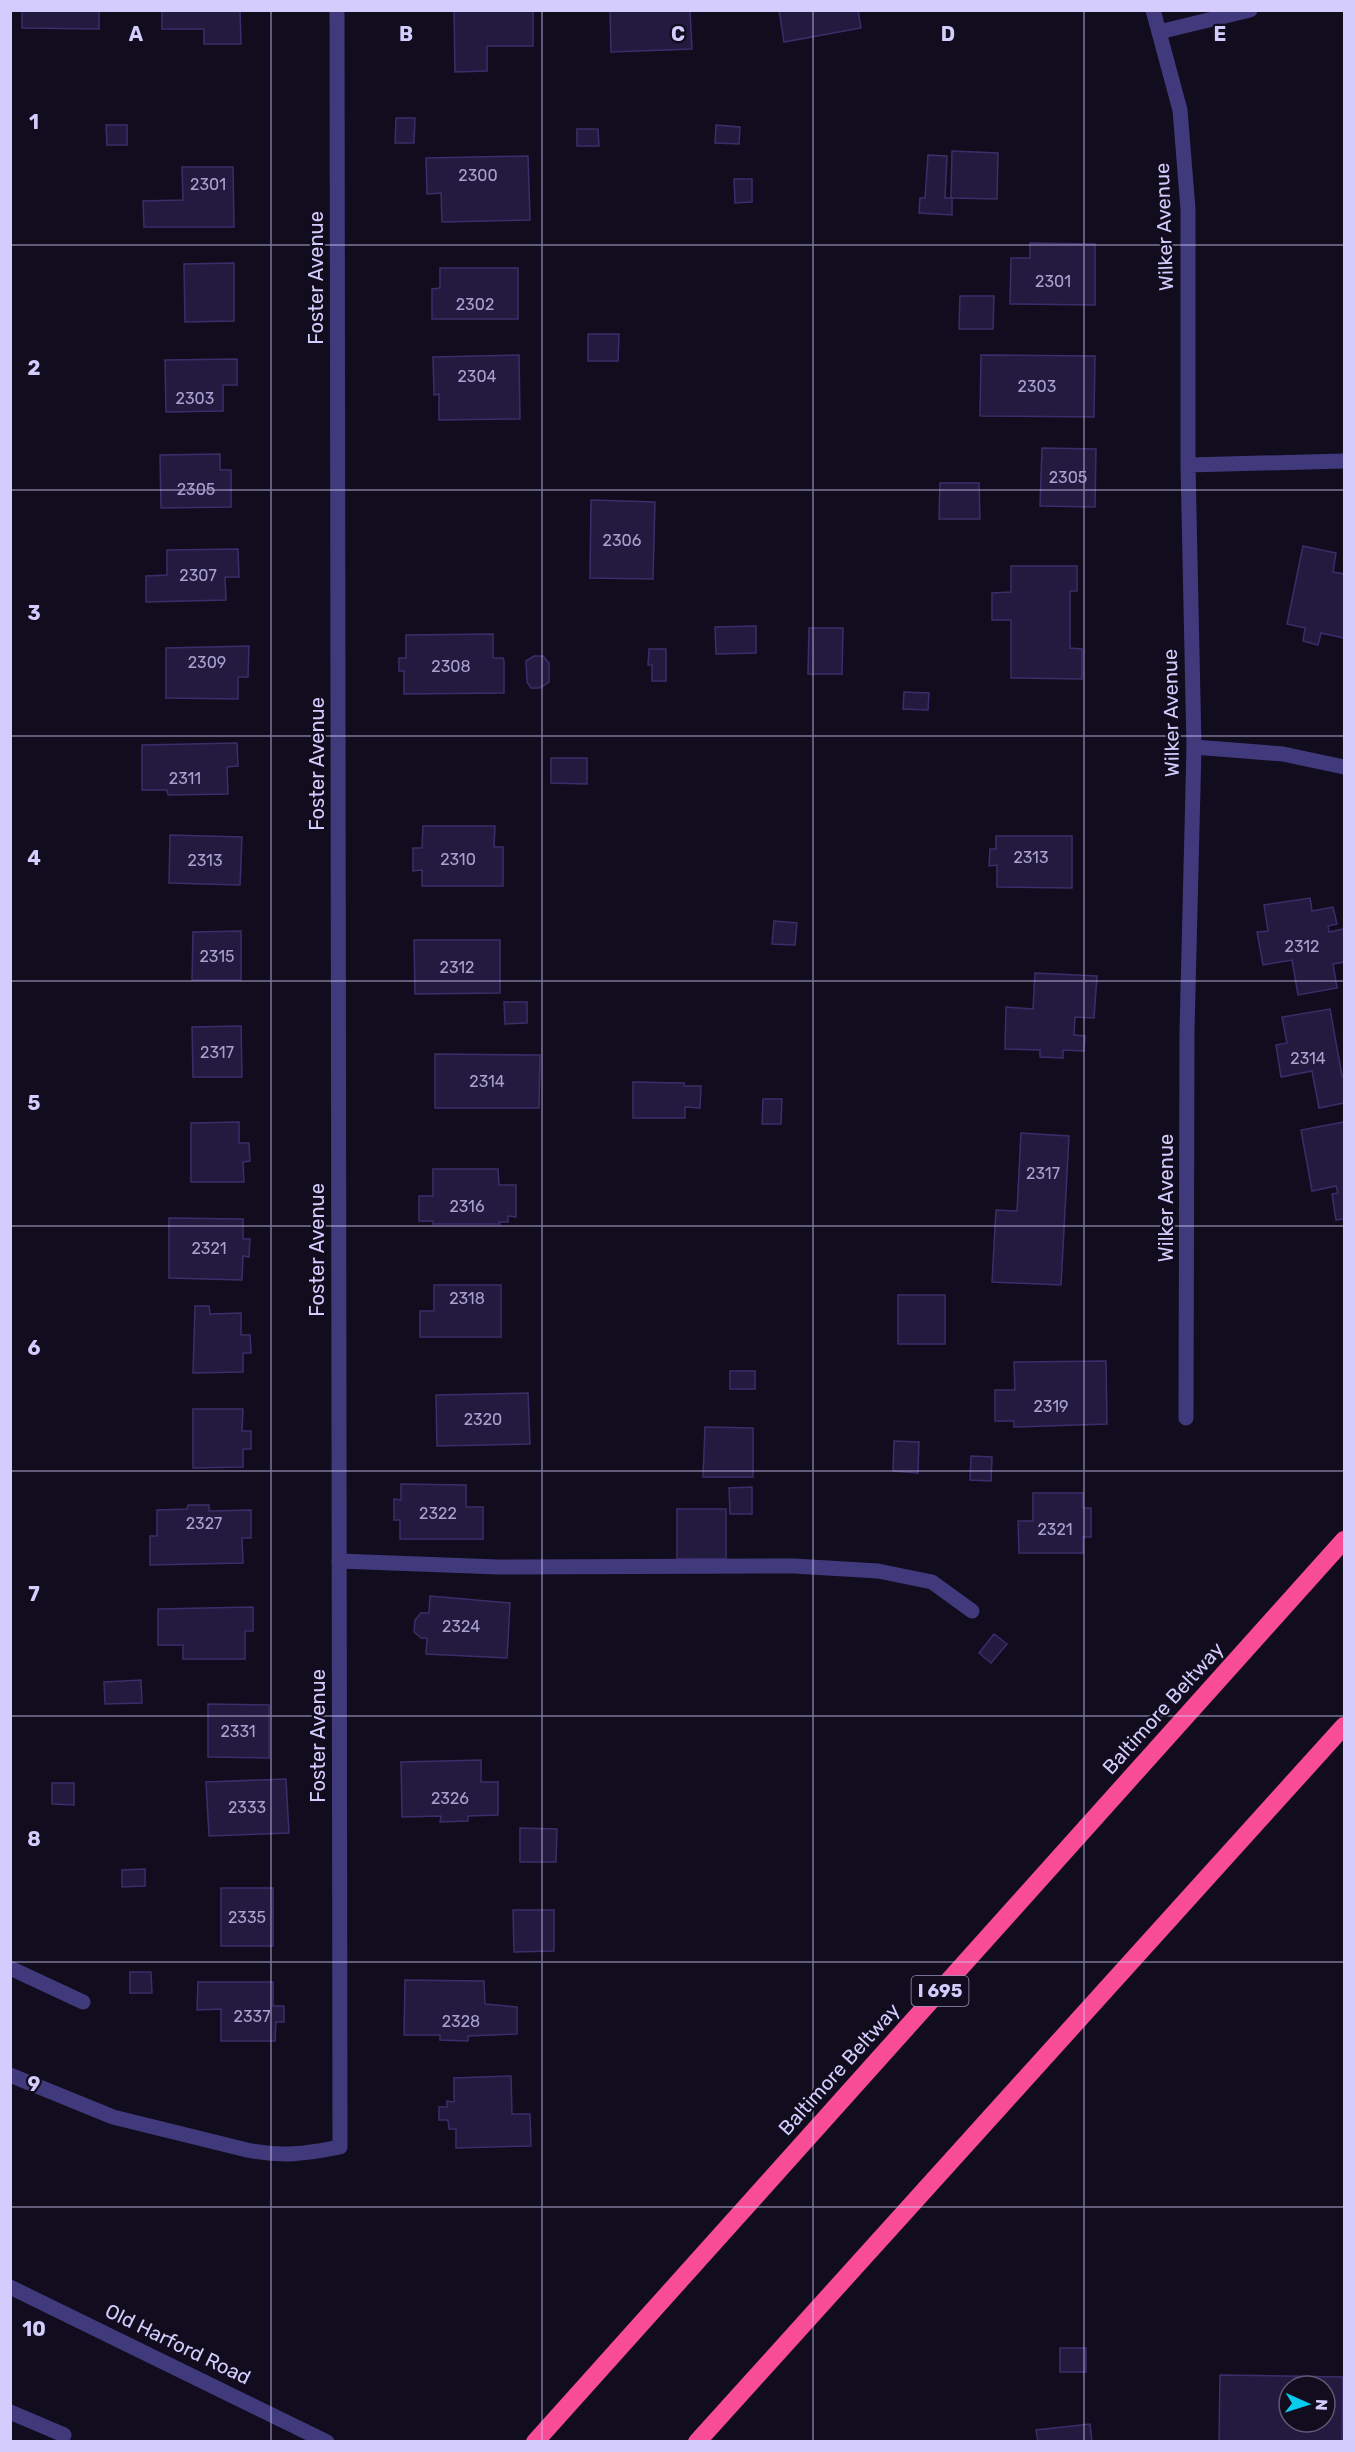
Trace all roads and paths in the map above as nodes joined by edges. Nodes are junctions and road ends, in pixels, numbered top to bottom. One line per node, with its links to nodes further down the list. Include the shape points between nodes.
1 (337, 10): 11 (street, Foster Avenue)
2 (1153, 10): 4 (street, Wilker Avenue)
3 (1250, 10): 4 (street)
4 (1159, 32): 6 (street, Wilker Avenue, via 1180,110 1188,209)
5 (1344, 461): 6 (street)
6 (1188, 465): 7 (street, Wilker Avenue)
7 (1194, 747): 8 (street, via 1283,754); 9 (street, Wilker Avenue, via 1187,1031)
8 (1344, 767)
9 (1186, 1418)
10 (1344, 1540): 21 (highway, Baltimore Beltway / I 695)
11 (339, 1561): 12 (street, via 498,1568 794,1566 878,1571 932,1582); 16 (street, Foster Avenue, via 340,2146 300,2155 247,2150 113,2117)
12 (972, 1611)
13 (1344, 1726): 22 (highway)
14 (10, 1968): 15 (street)
15 (83, 2002)
16 (10, 2075)
17 (10, 2287): 20 (street, Old Harford Road)
18 (10, 2412): 19 (street)
19 (64, 2435)
20 (327, 2442)
21 (535, 2442)
22 (697, 2442)

